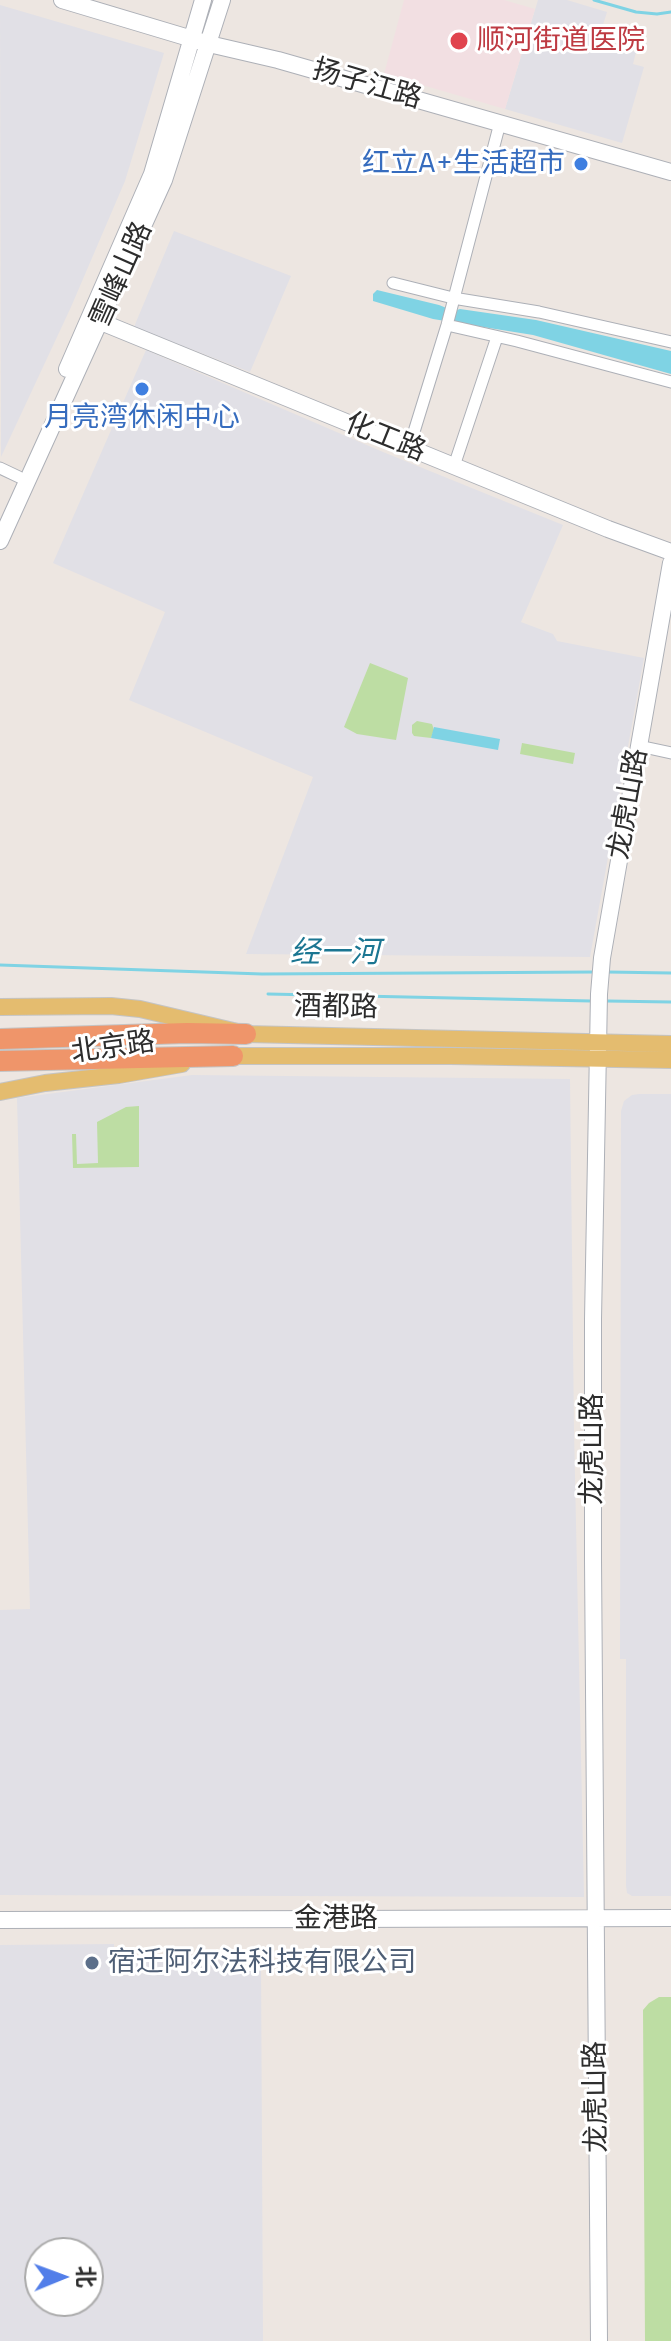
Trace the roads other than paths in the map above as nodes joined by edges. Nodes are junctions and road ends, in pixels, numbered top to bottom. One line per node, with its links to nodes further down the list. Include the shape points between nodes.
1 (62, 0): 4 (street, 扬子江路)
2 (203, 0): 4 (street, 雪峰山路)
3 (222, 0): 5 (street, 雪峰山路)
4 (191, 38): 5 (street, 扬子江路); 18 (street, 雪峰山路, via 143,198)
5 (209, 44): 6 (street, 扬子江路); 10 (street, 雪峰山路, via 164,180)
6 (500, 123): 7 (street, 扬子江路); 9 (street)
7 (671, 172)
8 (393, 283): 9 (street)
9 (453, 298): 11 (street); 13 (street)
10 (101, 322): 15 (street, 化工路); 20 (street, 雪峰山路)
11 (447, 325): 12 (street); 15 (street)
12 (497, 337): 14 (street); 16 (street)
13 (671, 342)
14 (671, 382)
15 (409, 448): 16 (street, 化工路)
16 (454, 466): 21 (street, 化工路)
17 (0, 468): 18 (street)
18 (19, 477): 19 (street, 雪峰山路)
19 (0, 518)
20 (0, 541)
21 (671, 552)
22 (671, 563): 23 (street, 龙虎山路)
23 (639, 746): 24 (street); 29 (street, 龙虎山路, via 602,958)
24 (671, 753)
25 (0, 1007): 26 (main road, via 140,1009)
26 (246, 1034): 27 (highway, 酒都路); 29 (main road, 酒都路)
27 (0, 1037)
28 (671, 1044): 29 (main road, 酒都路)
29 (597, 1051): 30 (main road, 酒都路); 31 (main road, 酒都路); 36 (street, 龙虎山路)
30 (233, 1056): 32 (highway, 酒都路); 33 (main road, 北京路)
31 (671, 1060)
32 (0, 1063)
33 (0, 1092)
34 (671, 1918): 36 (street, 金港路)
35 (0, 1920): 36 (street, 金港路)
36 (595, 1924): 37 (street, 金港路); 38 (street, 金港路); 39 (street, 龙虎山路)
37 (671, 1929)
38 (0, 1930)
39 (599, 2341)

